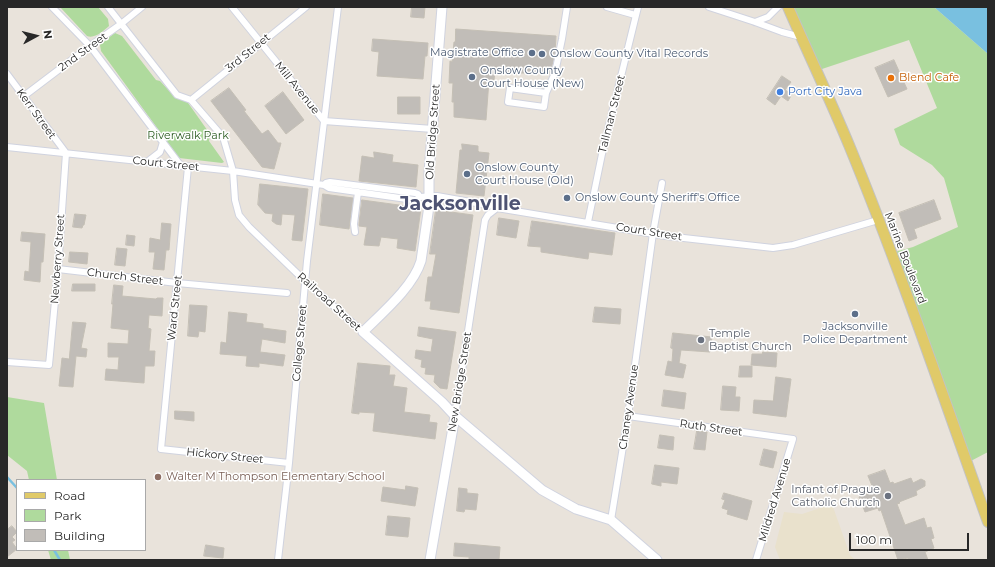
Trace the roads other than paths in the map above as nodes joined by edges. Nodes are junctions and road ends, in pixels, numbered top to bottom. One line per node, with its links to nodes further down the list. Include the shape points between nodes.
1 (52, 7): 19 (street)
2 (108, 7): 16 (street)
3 (142, 7): 16 (street, 2nd Street)
4 (232, 7): 18 (street, Mill Avenue)
5 (306, 7): 18 (street, 3rd Street)
6 (338, 7): 24 (street, College Street)
7 (442, 7): 25 (main road, Old Bridge Street)
8 (567, 7): 21 (street, via 555,73)
9 (607, 7): 14 (street)
10 (638, 7): 14 (street, Tallman Street)
11 (709, 7): 15 (street)
12 (778, 7): 15 (street, via 768,16)
13 (788, 7): 17 (main road, Marine Boulevard)
14 (635, 15): 41 (street, Tallman Street)
15 (755, 22): 17 (street)
16 (122, 24): 19 (street, 2nd Street); 23 (street, via 177,95)
17 (801, 37): 40 (main road, Marine Boulevard)
18 (261, 43): 23 (street, 3rd Street); 24 (street, Mill Avenue)
19 (90, 46): 22 (street, 2nd Street); 26 (street)
20 (7, 74): 22 (street, Kerr Street)
21 (546, 93): 21 (street, via 510,88 508,102 544,107)
22 (24, 96): 28 (street, Kerr Street)
23 (191, 100): 32 (street, Railroad Street, via 223,137)
24 (324, 121): 25 (street, Mill Avenue); 34 (street, College Street)
25 (432, 129): 38 (main road, Old Bridge Street)
26 (163, 142): 29 (street, via 160,152); 30 (street)
27 (7, 147): 28 (street, Court Street)
28 (66, 153): 29 (street, Court Street); 44 (street, Newberry Street)
29 (147, 162): 30 (street, Court Street)
30 (181, 166): 31 (street, Court Street)
31 (188, 167): 32 (street, Court Street); 46 (street, Ward Street)
32 (233, 171): 34 (street, Court Street); 45 (street, Railroad Street, via 234,200 239,215)
33 (662, 183): 43 (street, Chaney Avenue)
34 (317, 184): 35 (street, Court Street); 45 (street, College Street)
35 (324, 185): 36 (street, Court Street, via 328,188); 37 (street, Court Street, via 328,182 337,183 415,193)
36 (358, 192): 37 (street, Court Street, via 414,200); 42 (street)
37 (419, 197): 38 (street, Court Street)
38 (429, 197): 39 (street, Court Street, via 437,196); 48 (main road, Old Bridge Street, via 418,269 411,282)
39 (497, 208): 41 (street, Court Street); 50 (street, New Bridge Street, via 485,220)
40 (878, 220): 43 (street, Court Street, via 793,246 773,248); 56 (main road, Marine Boulevard)
41 (588, 222): 43 (street, Court Street)
42 (355, 232)
43 (653, 233): 51 (street, Chaney Avenue)
44 (58, 269): 46 (street, Church Street); 49 (street, Newberry Street, via 50,365)
45 (305, 281): 48 (street, Railroad Street); 54 (street, College Street)
46 (177, 283): 47 (street, Church Street); 53 (street, Ward Street)
47 (287, 293)
48 (363, 332): 50 (main road, Railroad Street)
49 (7, 362)
50 (455, 416): 55 (main road, Railroad Street, via 542,490 576,509); 58 (main road, New Bridge Street)
51 (628, 416): 52 (street, Ruth Street); 55 (street, Chaney Avenue)
52 (793, 439): 60 (street, Mildred Avenue)
53 (161, 449): 54 (street, Hickory Street)
54 (289, 463): 57 (street, College Street)
55 (611, 520): 59 (main road)
56 (988, 522)
57 (278, 560)
58 (430, 560)
59 (657, 560)
60 (756, 560)

